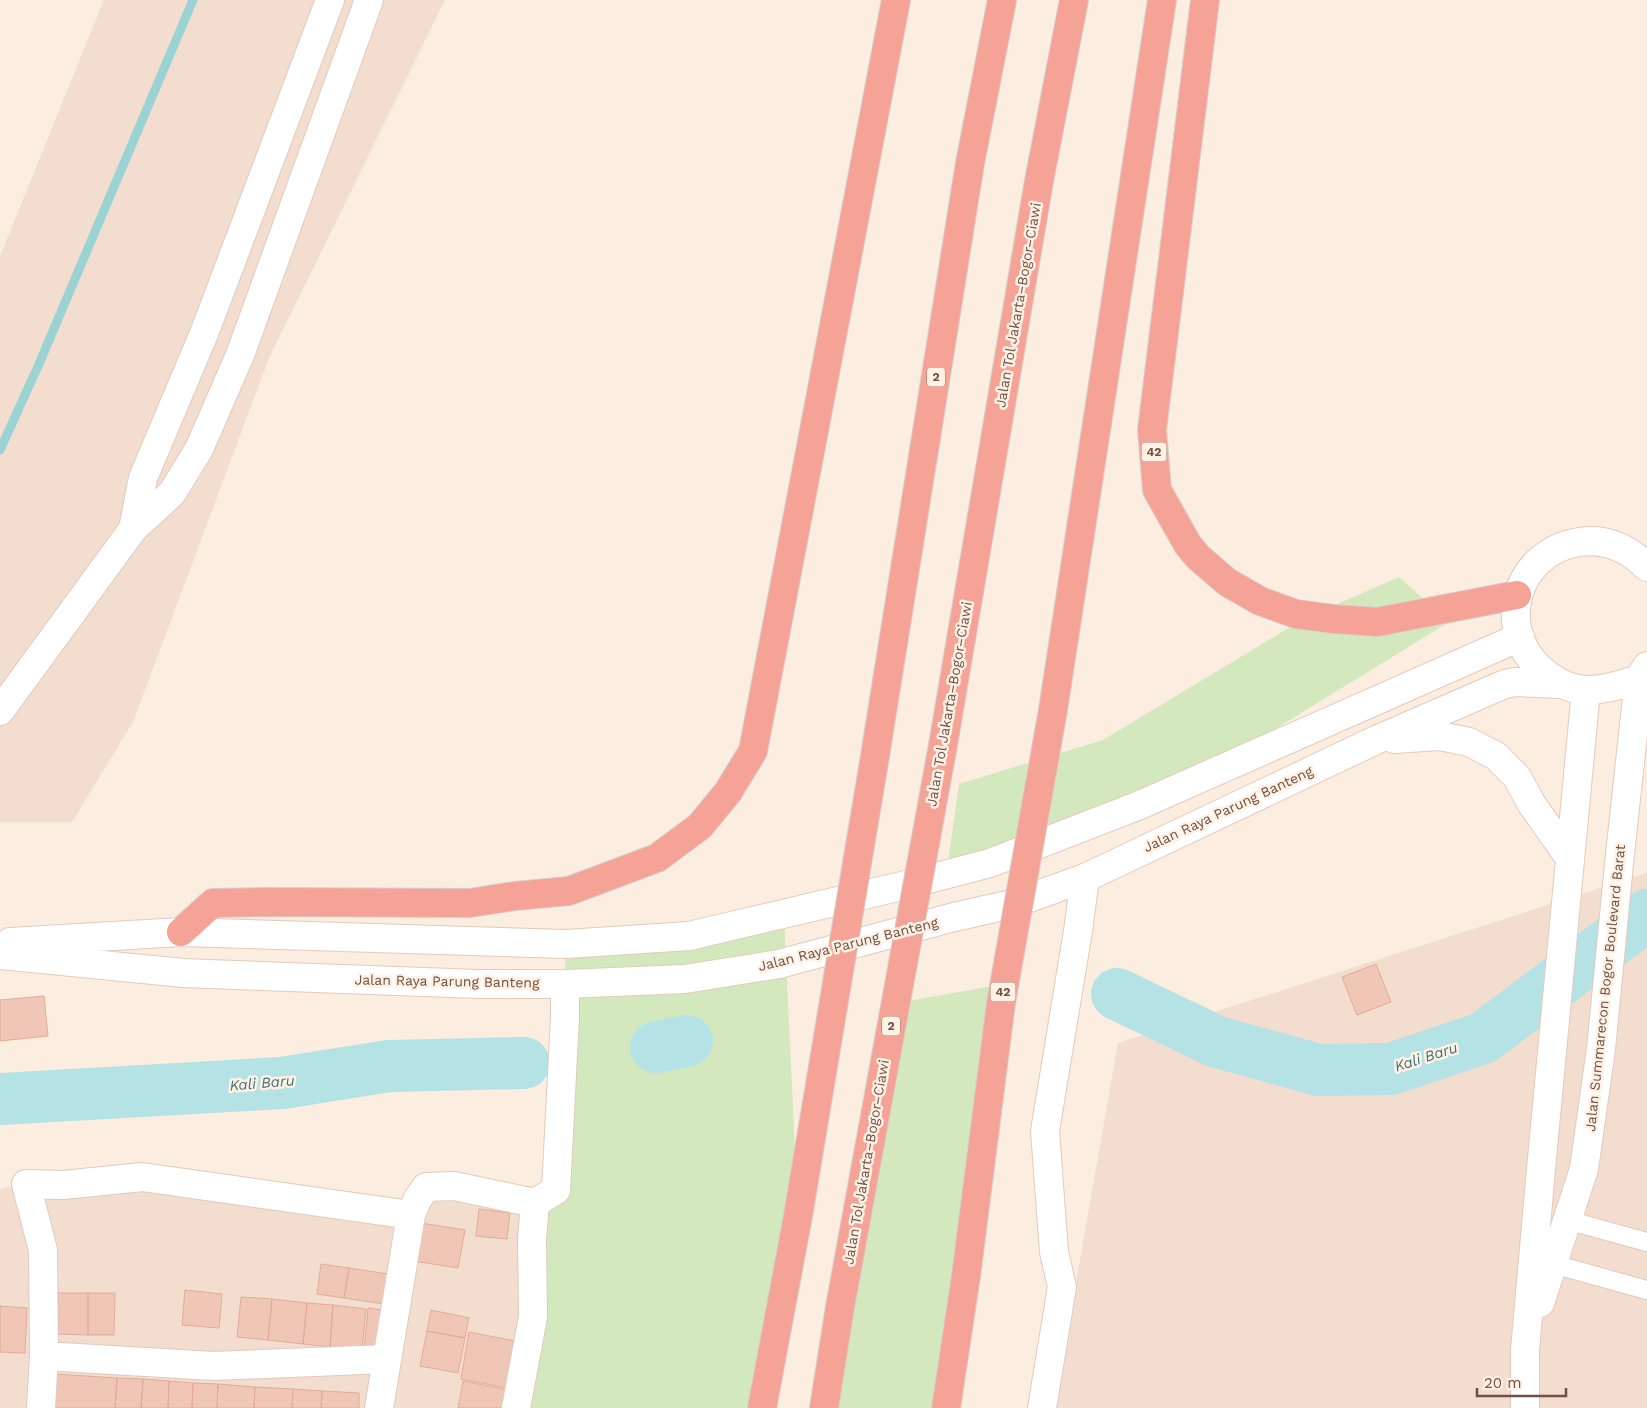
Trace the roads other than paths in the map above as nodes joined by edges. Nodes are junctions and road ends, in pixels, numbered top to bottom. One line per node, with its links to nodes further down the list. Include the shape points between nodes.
1 (330, 0): 8 (street, via 204,331 143,478)
2 (369, 0): 8 (street, via 240,354 199,449 172,493)
3 (896, 0): 19 (highway, via 754,751 728,792 700,826 657,858 569,891 470,903 214,903)
4 (1002, 0): 36 (highway, 2, bridge, via 970,163 875,756 798,1216)
5 (1074, 0): 37 (highway, Jalan Tol Jakarta–Bogor–Ciawi / 2, bridge, via 1039,181 943,745)
6 (1162, 0): 38 (highway, 42, bridge, via 1053,710 1001,1002)
7 (1205, 0): 10 (highway, 42, via 1152,430 1157,490 1198,557 1227,582 1260,601 1296,614 1377,622)
8 (133, 528): 15 (street)
9 (1643, 558): 10 (street, via 1614,544 1590,540 1566,544 1544,556 1533,567)
10 (1518, 595): 11 (street, via 1515,626)
11 (1520, 637): 13 (street, via 1527,656); 19 (street, via 1140,805 990,863 906,886 689,936 566,944)
12 (1643, 672): 14 (street, via 1607,688); 26 (street, Jalan Summarecon Bogor Boulevard Barat, via 1620,854 1601,1049 1584,1169)
13 (1559, 684): 14 (street); 16 (street, Jalan Raya Parung Banteng, via 1505,684)
14 (1586, 690): 17 (street, Jalan Summarecon Bogor Boulevard Barat)
15 (0, 711)
16 (1376, 740): 17 (street, via 1440,736 1469,742 1496,756 1517,777); 18 (street, Jalan Raya Parung Banteng)
17 (1569, 857): 30 (street, Jalan Summarecon Bogor Boulevard Barat)
18 (1085, 878): 23 (street, Jalan Raya Parung Banteng, via 1012,904 780,964 685,979); 39 (street, via 1045,1130 1054,1252 1062,1287)
19 (181, 932): 20 (street); 22 (street)
20 (0, 943)
21 (0, 955): 22 (street, Jalan Raya Parung Banteng)
22 (184, 973): 23 (street, Jalan Raya Parung Banteng, via 478,984)
23 (565, 984): 24 (street, via 565,1017)
24 (546, 1196): 25 (street, via 454,1186 426,1187 416,1200); 35 (street, via 532,1239 533,1317)
25 (411, 1215): 31 (street, via 142,1177 63,1185 26,1184 43,1250); 32 (street)
26 (1567, 1220): 27 (lane); 28 (street, Jalan Summarecon Bogor Boulevard Barat)
27 (1647, 1242)
28 (1553, 1264): 29 (lane); 30 (street, Jalan Summarecon Bogor Boulevard Barat)
29 (1647, 1290)
30 (1525, 1350): 40 (street, Jalan Summarecon Bogor Boulevard Barat)
31 (44, 1356): 32 (street, via 214,1366); 33 (street)
32 (387, 1359): 34 (street)
33 (41, 1408)
34 (379, 1408)
35 (516, 1408)
36 (762, 1408)
37 (824, 1408)
38 (946, 1408)
39 (1042, 1408)
40 (1525, 1408)

